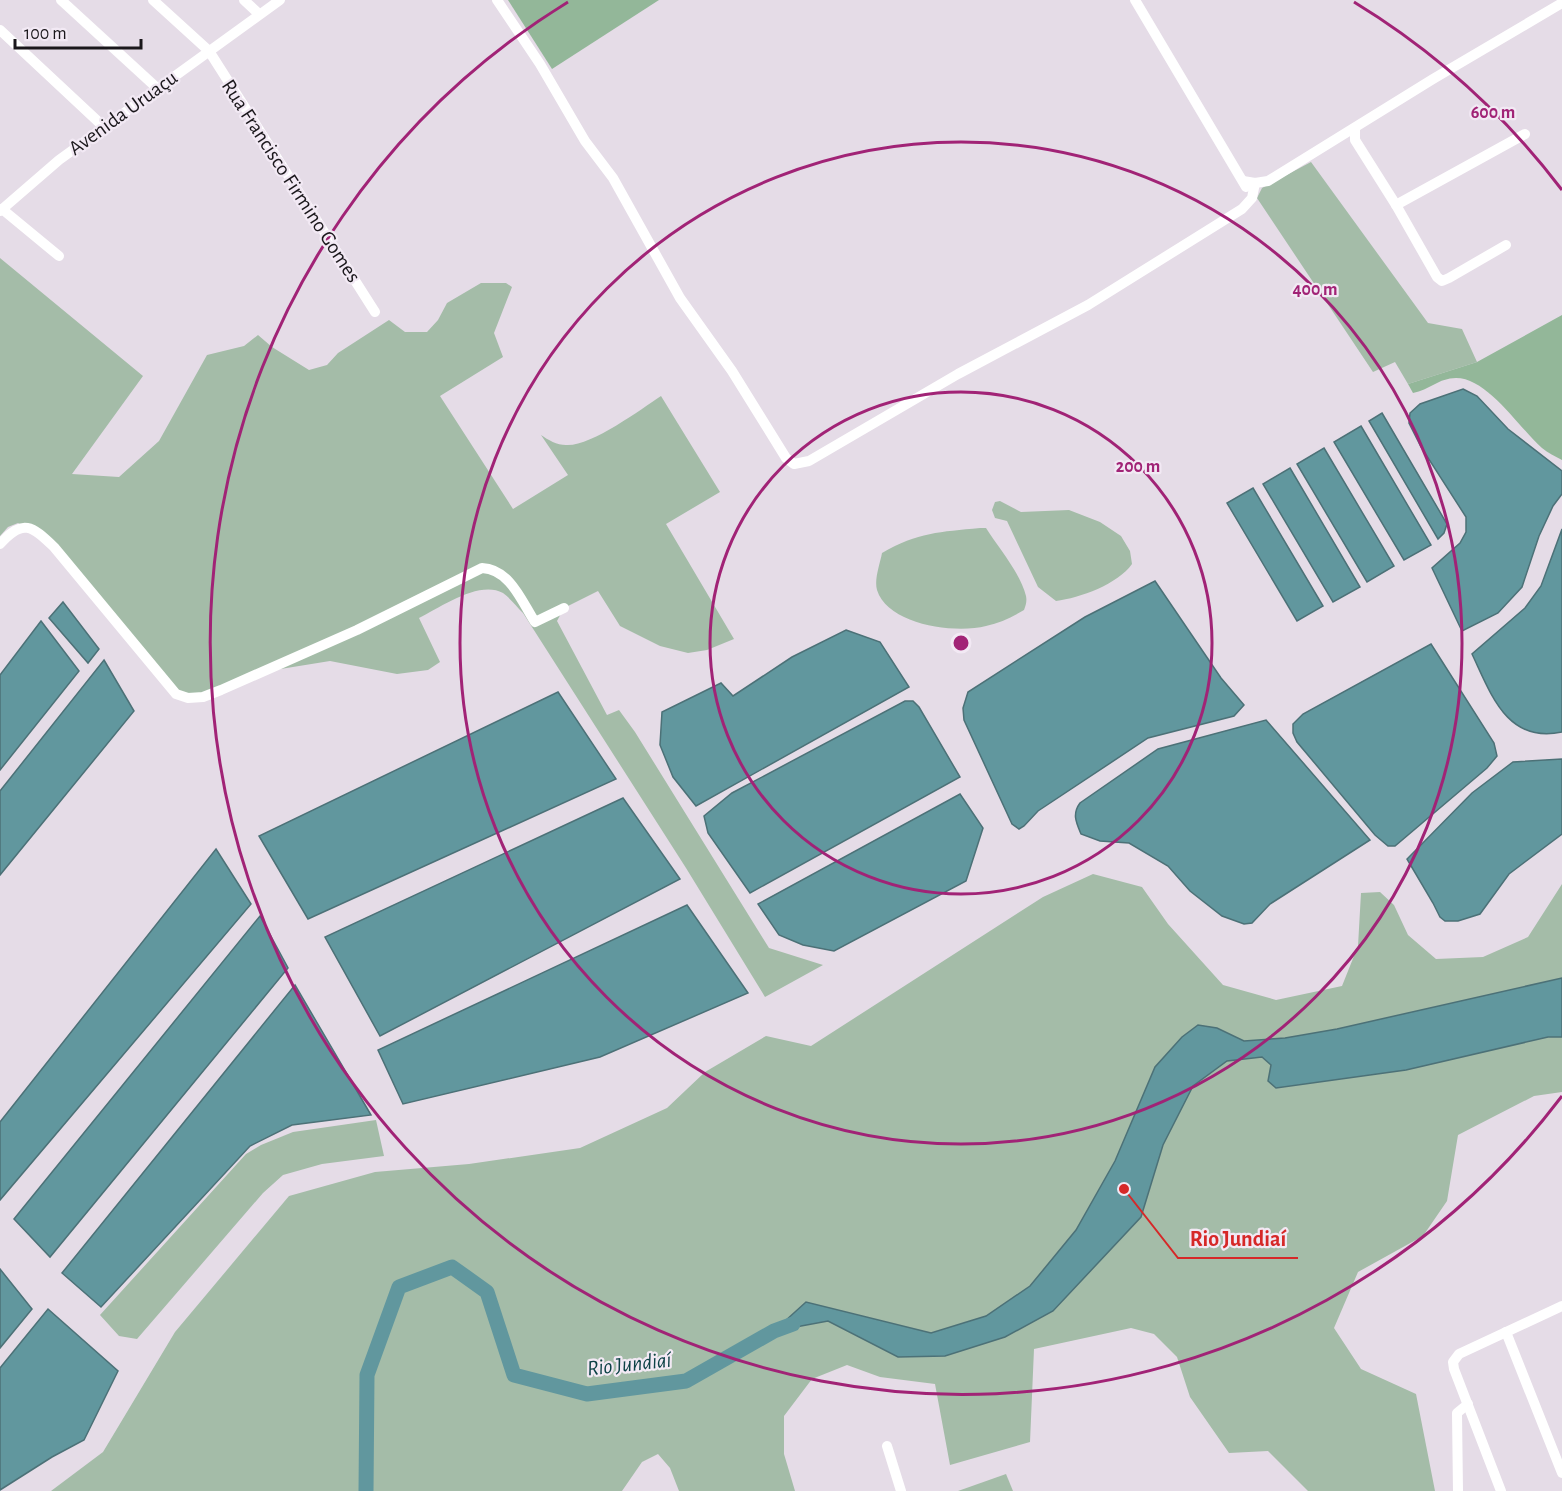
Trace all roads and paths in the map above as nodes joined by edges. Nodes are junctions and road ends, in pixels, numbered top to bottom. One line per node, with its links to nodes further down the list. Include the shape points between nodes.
1 (61, 0): 11 (street)
2 (153, 0): 10 (street, Rua Francisco Firmino Gomes)
3 (244, 0): 8 (street)
4 (280, 0): 8 (street, Avenida Uruaçu)
5 (497, 0): 19 (street, via 585,141 613,178 680,298 786,458 795,464 809,461 958,374 1088,305 1242,209)
6 (1135, 0): 17 (street)
7 (1562, 3): 13 (street)
8 (260, 14): 10 (street, Avenida Uruaçu)
9 (0, 30): 12 (street)
10 (208, 51): 11 (street, Avenida Uruaçu); 24 (street, Rua Francisco Firmino Gomes)
11 (157, 88): 12 (street, Avenida Uruaçu)
12 (105, 128): 21 (street, Avenida Uruaçu)
13 (1355, 129): 15 (street); 16 (street)
14 (1525, 134): 20 (street)
15 (1339, 138): 16 (street); 18 (street, via 1268,181)
16 (1355, 140): 20 (street)
17 (1243, 181): 18 (street); 19 (street)
18 (1255, 183): 19 (street)
19 (1252, 198)
20 (1396, 205): 22 (street, via 1442,281)
21 (1, 210): 23 (street)
22 (1506, 245)
23 (59, 256)
24 (375, 312)
25 (0, 543): 26 (street, via 18,528 40,533 176,694 188,698 203,697 357,630 482,568 493,568 509,581 535,622)
26 (564, 608)
27 (1562, 1306): 28 (street)
28 (1506, 1332): 29 (street, via 1455,1357 1454,1369); 31 (street)
29 (1468, 1404): 33 (street, via 1460,1409 1456,1421); 34 (street)
30 (887, 1446): 32 (street)
31 (1562, 1473)
32 (901, 1491)
33 (1458, 1491)
34 (1501, 1491)

